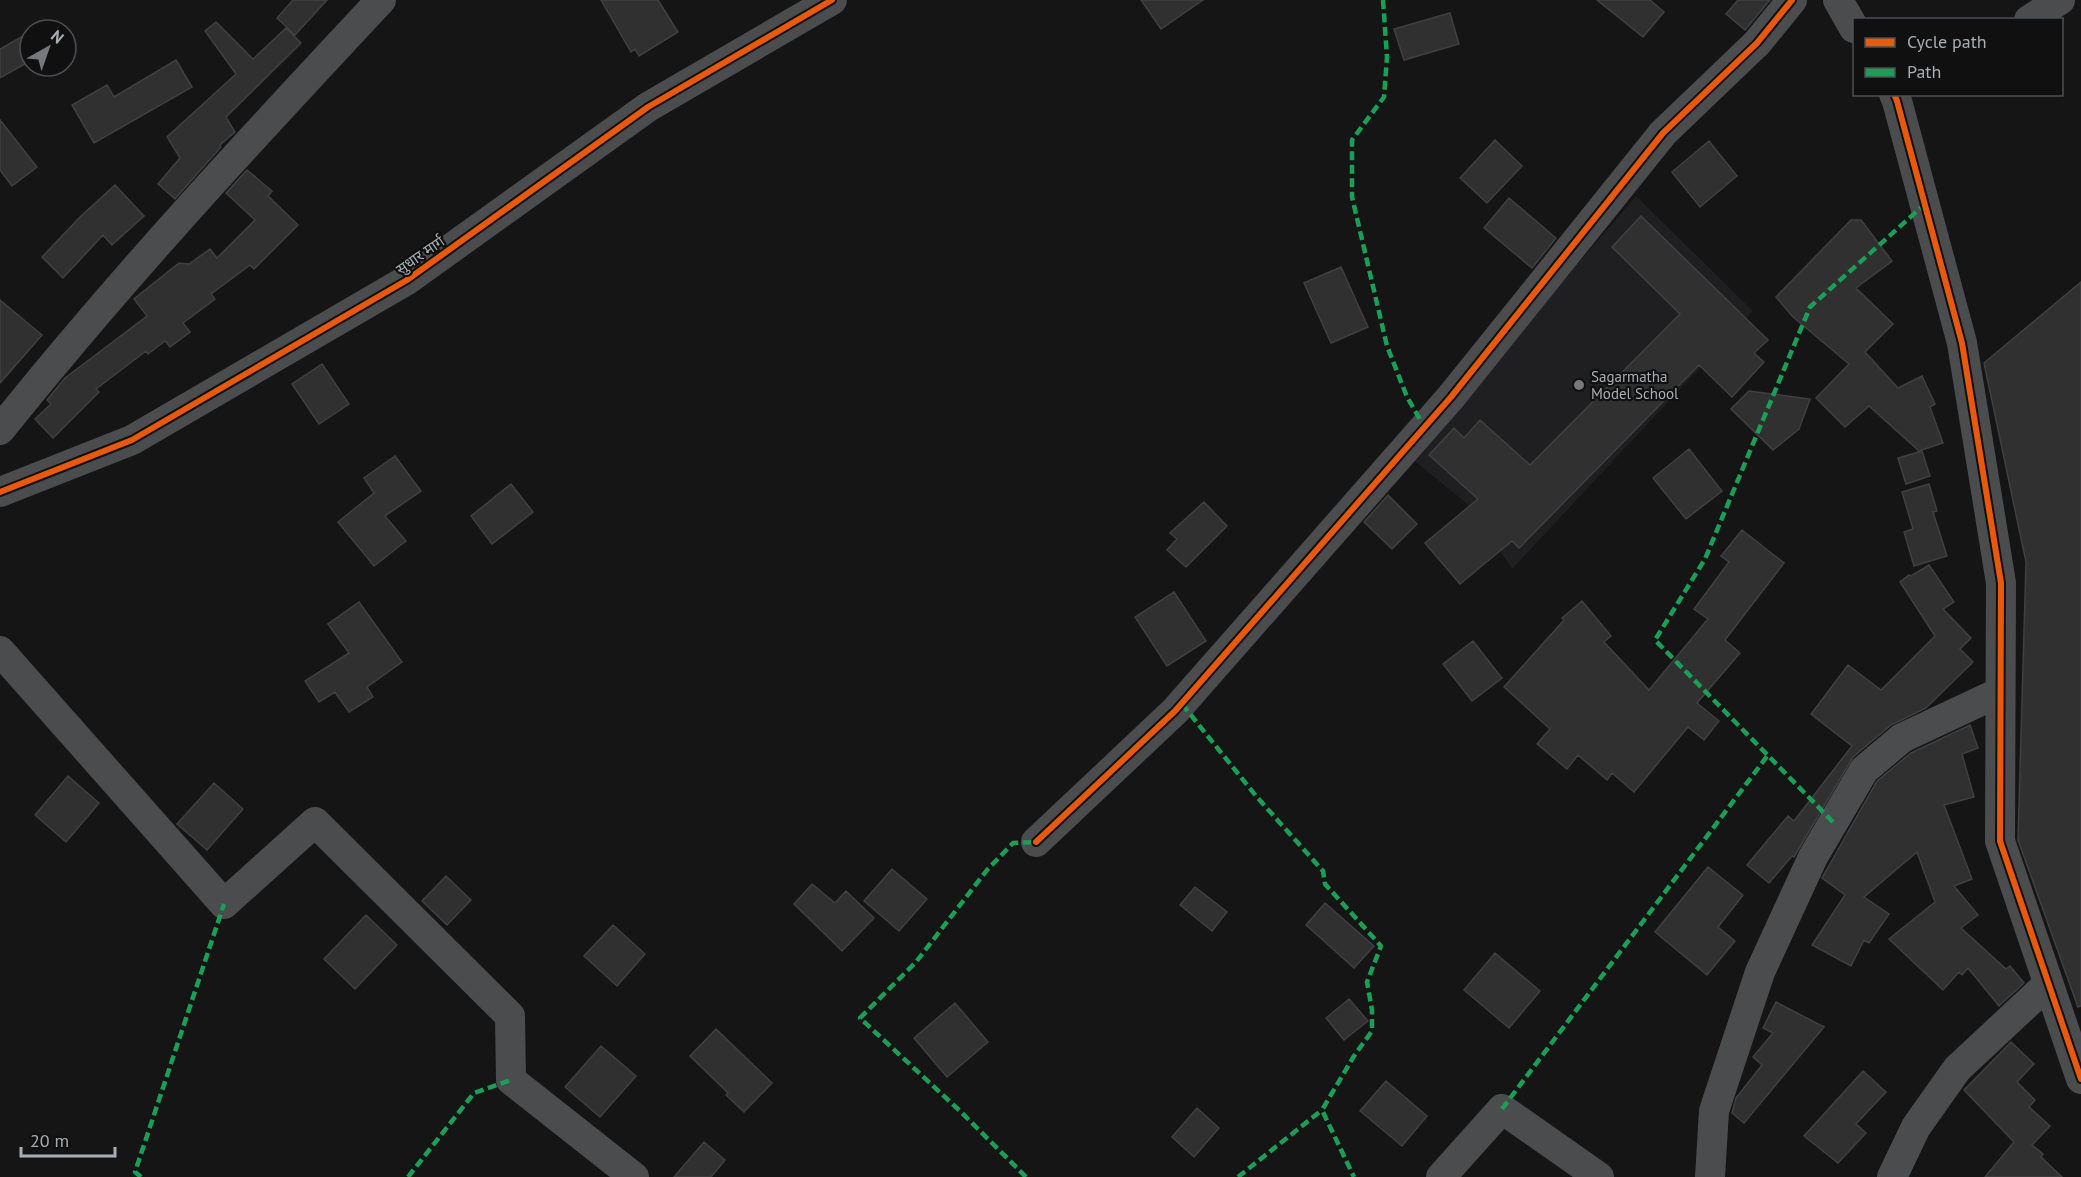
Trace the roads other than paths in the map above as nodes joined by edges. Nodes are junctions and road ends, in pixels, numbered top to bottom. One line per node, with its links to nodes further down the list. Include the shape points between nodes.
1 (381, 0): 9 (street, via 59,356)
2 (832, 0): 10 (street, सुधार मार्ग, via 648,106 407,280 132,440)
3 (1792, 0): 13 (street, via 1757,43 1664,134 1444,405 1176,711)
4 (1838, 0): 7 (street)
5 (2060, 0): 6 (street)
6 (2032, 18)
7 (1853, 26)
8 (1900, 97): 12 (street, via 1962,343 2001,583)
9 (0, 430)
10 (0, 492)
11 (0, 651): 16 (street, via 224,904 315,822 510,1016 511,1080)
12 (2000, 692): 14 (street, via 2000,841); 19 (street, via 1902,738 1864,770 1813,857 1760,972 1714,1111)
13 (1036, 842)
14 (2048, 984): 15 (street); 20 (street, via 1957,1069 1916,1127)
15 (2081, 1079)
16 (634, 1177)
17 (1441, 1177): 18 (street, via 1502,1109)
18 (1599, 1177)
19 (1710, 1177)
20 (1892, 1177)

